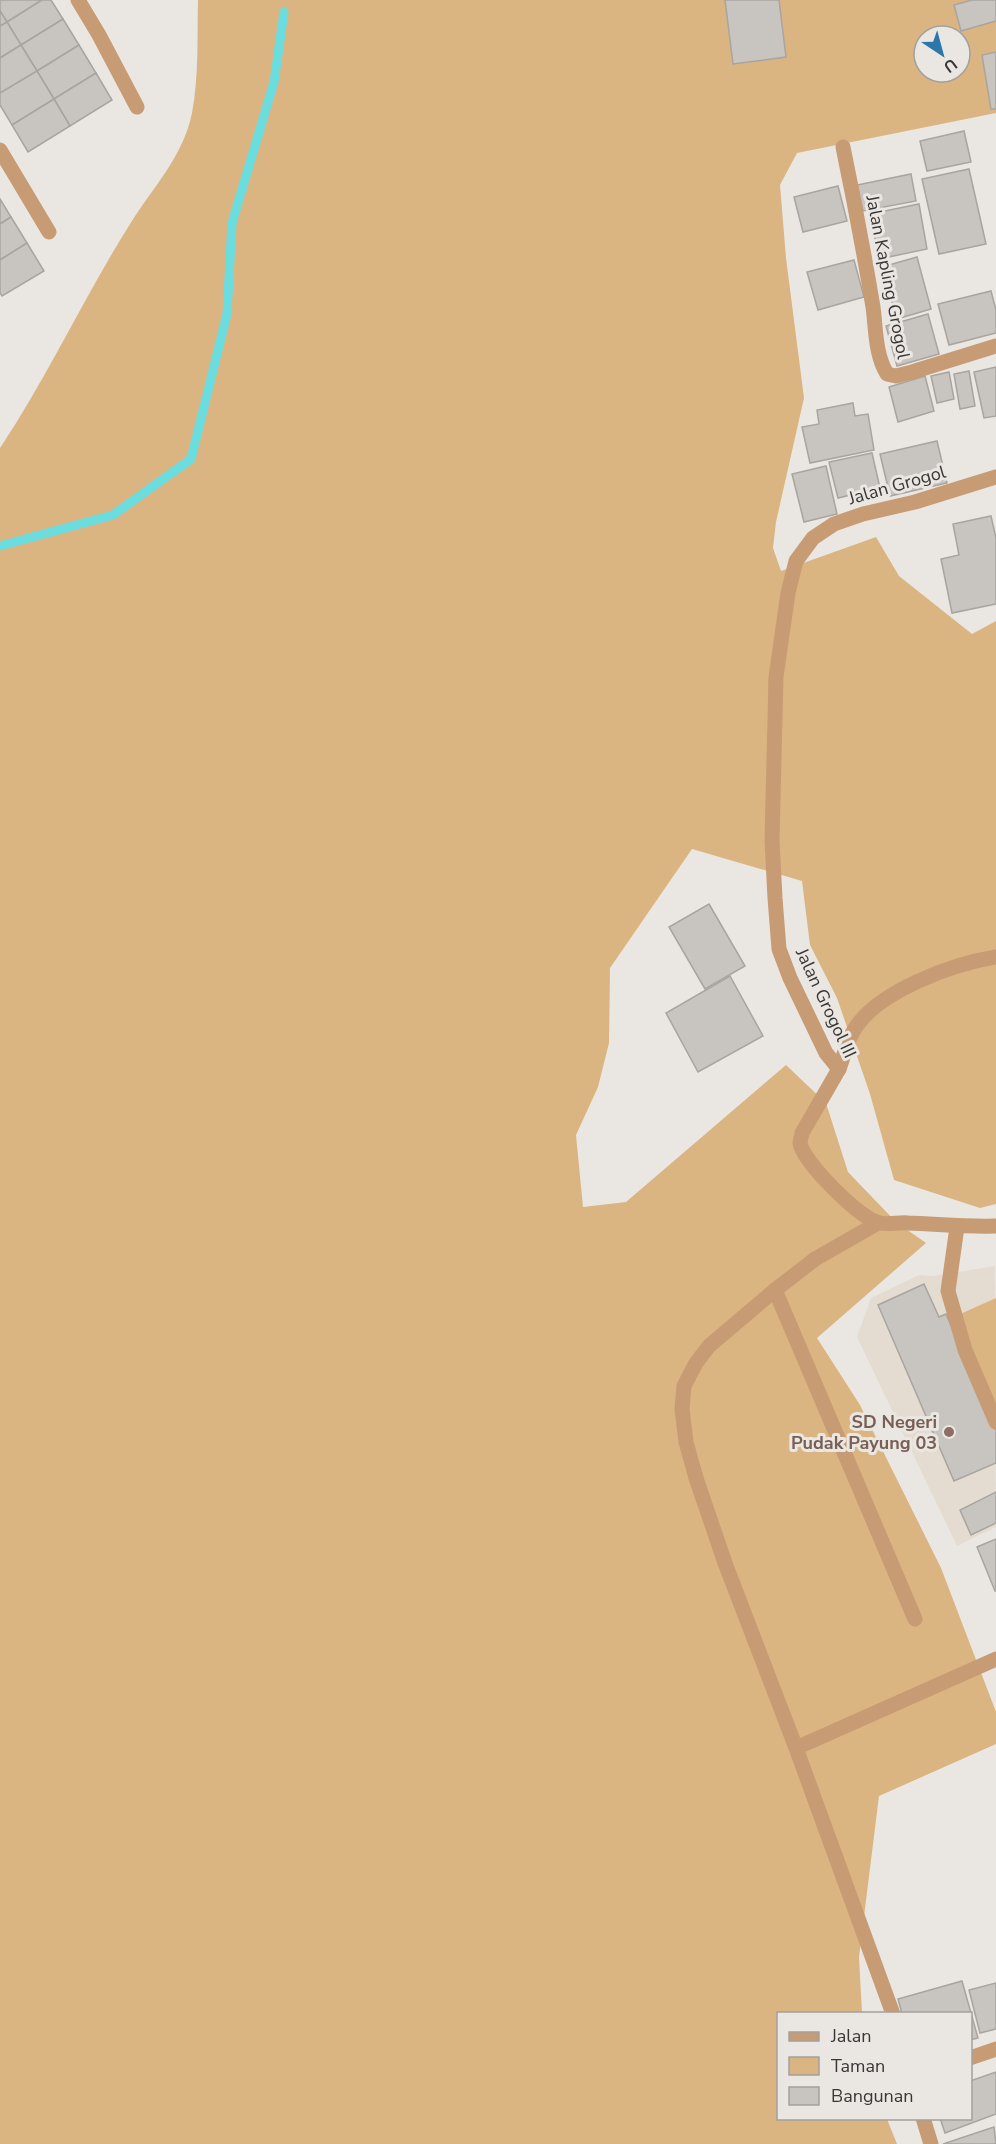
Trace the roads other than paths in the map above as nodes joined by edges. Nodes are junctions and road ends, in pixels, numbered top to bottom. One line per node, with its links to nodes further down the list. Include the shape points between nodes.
1 (78, 0): 2 (street)
2 (137, 107)
3 (843, 147): 6 (street, Jalan Kapling Grogol, via 878,350 887,374 912,372)
4 (0, 150): 5 (street)
5 (49, 232)
6 (996, 346)
7 (996, 477): 8 (street, Jalan Grogol, via 863,514 834,524)
8 (813, 538): 10 (street, Jalan Grogol III, via 796,561 776,677 774,886 779,949 825,1053)
9 (996, 957): 10 (street, via 919,981 887,997 868,1011 854,1030)
10 (839, 1069): 11 (street, Jalan Grogol III, via 800,1143 807,1158 849,1205)
11 (878, 1223): 13 (street); 14 (street, via 815,1259)
12 (996, 1226): 13 (street)
13 (957, 1227): 15 (street, via 948,1291 965,1350)
14 (775, 1290): 16 (street); 18 (street, via 709,1346 684,1386 682,1409 696,1478)
15 (996, 1422)
16 (915, 1619)
17 (996, 1659): 18 (street)
18 (796, 1748): 19 (street)
19 (893, 2012)
20 (996, 2049): 21 (street)
21 (972, 2057)
22 (924, 2120): 23 (street)
23 (931, 2144)

